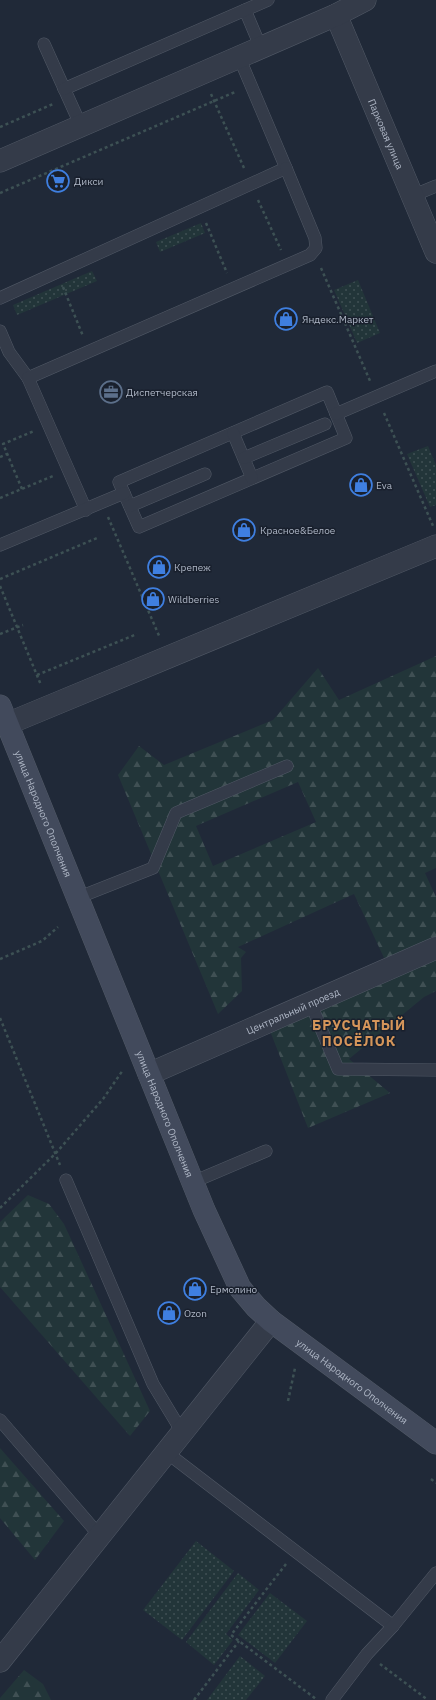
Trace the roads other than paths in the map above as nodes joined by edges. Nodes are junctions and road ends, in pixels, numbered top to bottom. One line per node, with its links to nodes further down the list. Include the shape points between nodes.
1 (268, 0): 3 (lane)
2 (365, 0): 4 (street)
3 (245, 10): 6 (lane); 8 (lane)
4 (336, 15): 6 (street); 13 (street, Парковая улица)
5 (44, 44): 8 (lane)
6 (261, 48): 7 (street)
7 (238, 57): 9 (street); 11 (lane)
8 (66, 93): 9 (lane)
9 (81, 126): 10 (street)
10 (0, 161)
11 (286, 168): 15 (lane); 18 (lane, via 315,238 316,248 310,255)
12 (436, 186): 13 (lane)
13 (412, 196): 14 (street, Парковая улица)
14 (436, 252)
15 (0, 298)
16 (0, 331): 18 (lane, via 9,352)
17 (436, 371): 19 (lane)
18 (28, 378): 27 (lane)
19 (336, 414): 21 (lane, via 327,392); 24 (lane, via 346,438)
20 (325, 424): 22 (lane)
21 (233, 433): 22 (lane); 25 (lane, via 119,482)
22 (244, 458): 24 (lane)
23 (205, 474): 26 (lane)
24 (252, 478): 26 (lane, via 139,527)
25 (124, 493): 26 (lane); 27 (lane)
26 (130, 506)
27 (86, 510): 29 (lane)
28 (432, 538): 30 (street)
29 (0, 545)
30 (4, 725): 32 (main road, улица Народного Ополчения)
31 (287, 766): 32 (lane, via 176,813 153,868)
32 (77, 898): 36 (main road, улица Народного Ополчения)
33 (436, 948): 34 (street, Центральный проезд)
34 (310, 1002): 35 (lane, via 338,1069); 36 (street, Центральный проезд)
35 (436, 1070)
36 (149, 1074): 39 (main road, улица Народного Ополчения)
37 (266, 1151): 39 (lane)
38 (66, 1180): 42 (lane, via 153,1384)
39 (193, 1182): 40 (main road, улица Народного Ополчения, via 240,1288)
40 (271, 1321): 42 (street); 43 (main road, улица Народного Ополчения)
41 (0, 1420): 45 (lane)
42 (182, 1432): 44 (street)
43 (436, 1444)
44 (166, 1452): 45 (street); 47 (lane)
45 (99, 1535): 48 (street)
46 (436, 1573): 47 (lane)
47 (393, 1626): 49 (lane, via 367,1654)
48 (3, 1650)
49 (332, 1700)

